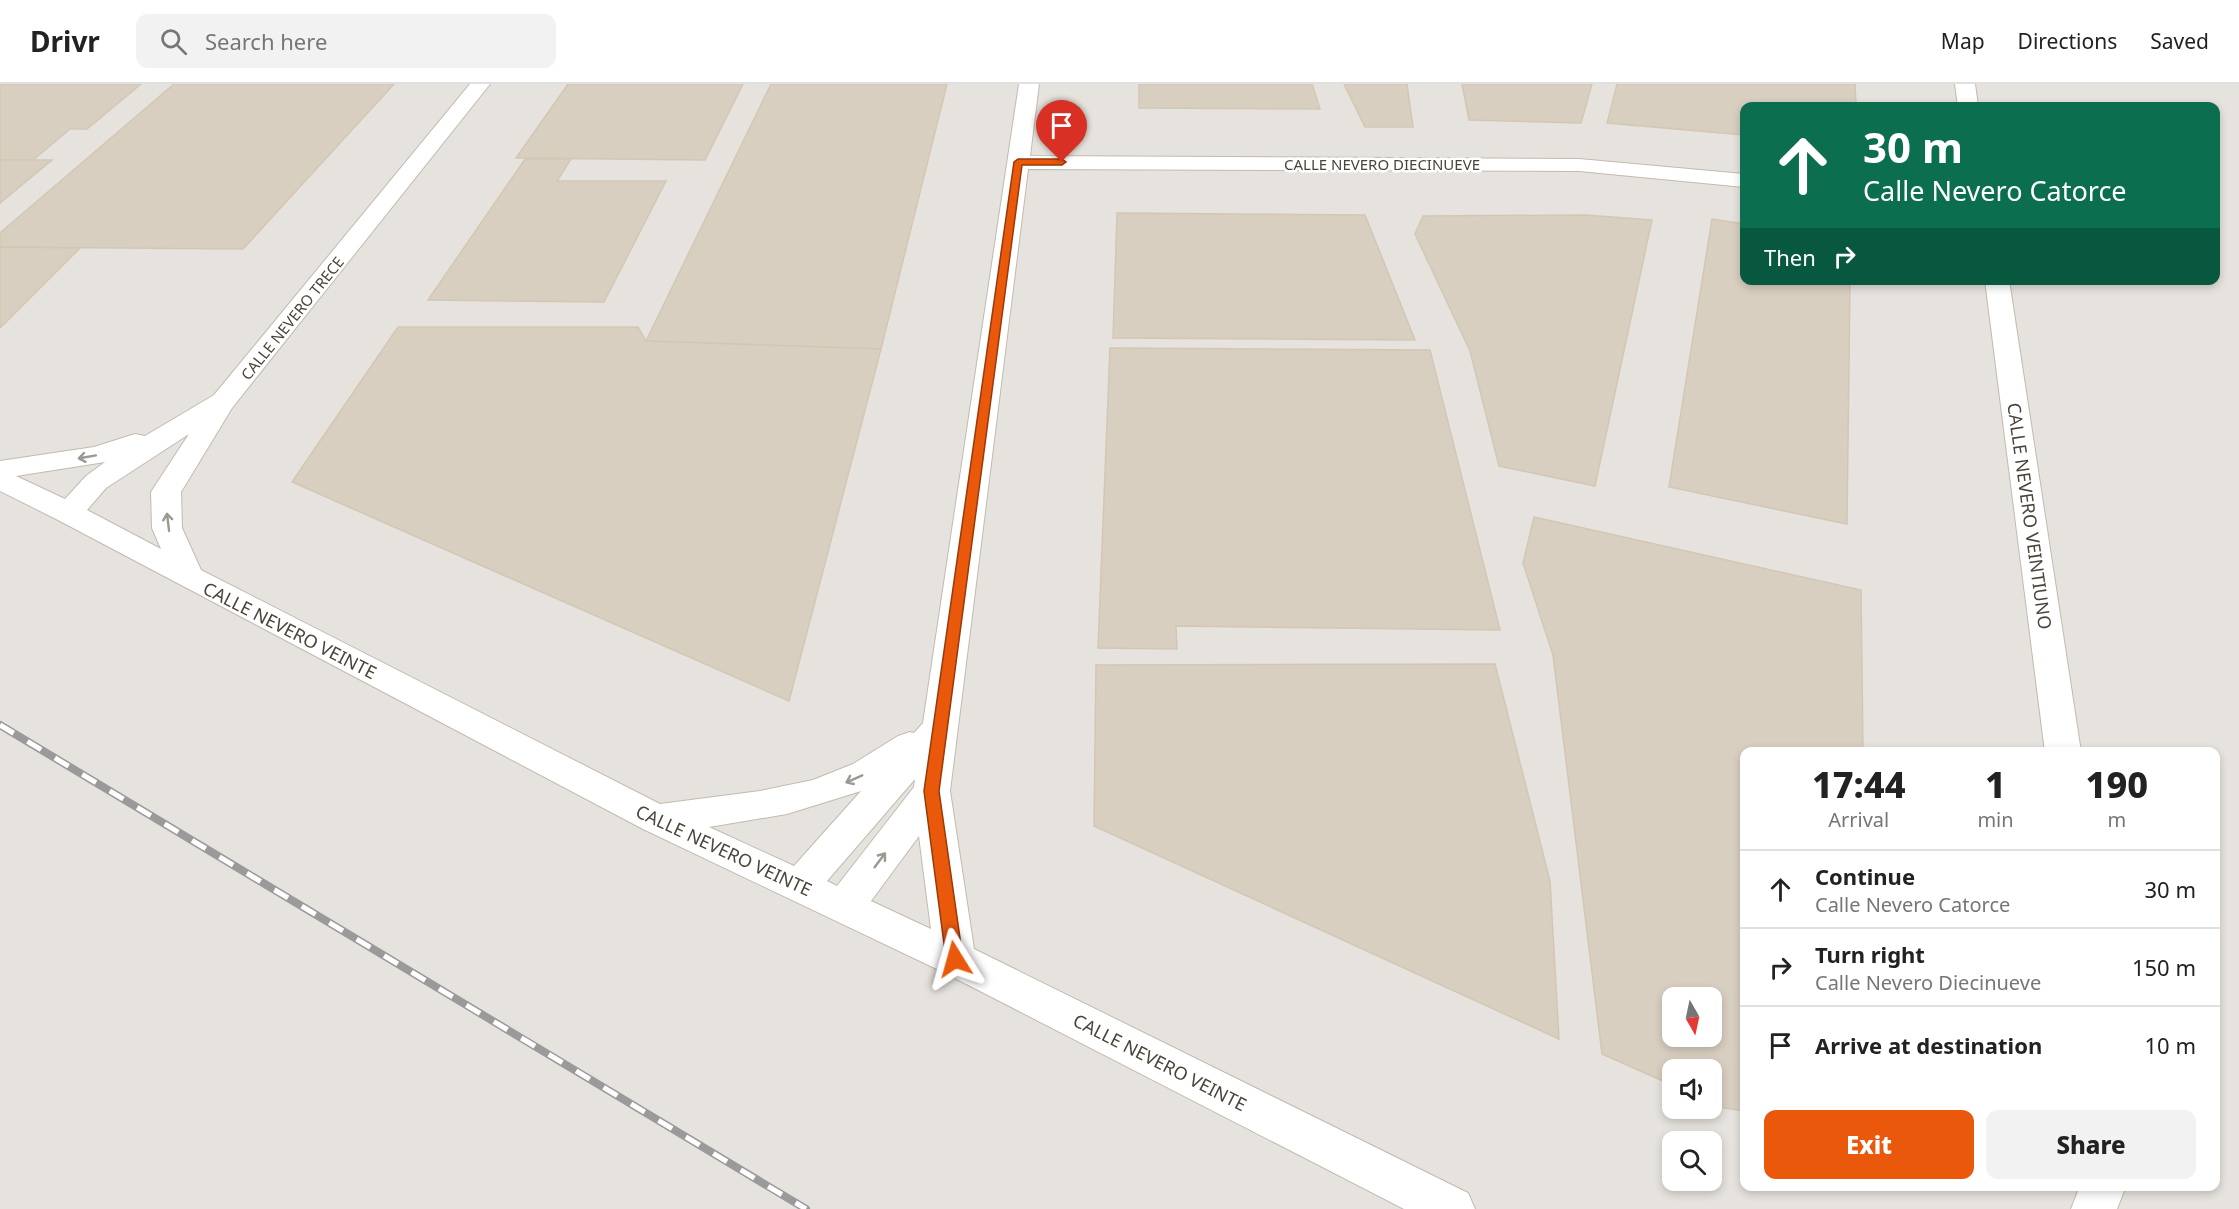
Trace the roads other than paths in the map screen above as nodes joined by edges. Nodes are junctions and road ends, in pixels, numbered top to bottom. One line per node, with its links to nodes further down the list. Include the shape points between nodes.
1 (480, 84): 9 (street, CALLE NEVERO TRECE, via 224,401)
2 (1029, 84): 6 (street)
3 (1965, 84): 4 (street)
4 (1967, 102)
5 (1081, 162): 6 (street); 6 (street, CALLE NEVERO DIECINUEVE); 7 (street, CALLE NEVERO DIECINUEVE, via 1579,165)
6 (1025, 171): 14 (street)
7 (1740, 180)
8 (1998, 285): 15 (street, CALLE NEVERO VEINTIUNO)
9 (189, 436): 10 (street, one-way to 10); 12 (street, via 111,494); 13 (street, CALLE NEVERO TRECE, one-way to 9, via 167,528 166,492)
10 (0, 470)
11 (0, 480): 12 (street, CALLE NEVERO VEINTE)
12 (69, 513): 13 (street, CALLE NEVERO VEINTE)
13 (188, 577): 17 (street, CALLE NEVERO VEINTE)
14 (940, 727): 16 (street); 17 (street, one-way to 17, via 860,777 825,791); 18 (street)
15 (2062, 747)
16 (932, 791): 19 (street, one-way to 16); 20 (street)
17 (656, 819): 18 (street, CALLE NEVERO VEINTE)
18 (800, 886): 19 (street, CALLE NEVERO VEINTE)
19 (844, 906): 20 (street, CALLE NEVERO VEINTE)
20 (955, 959): 22 (street, CALLE NEVERO VEINTE)
21 (2101, 1191): 23 (street)
22 (1452, 1209)
23 (2094, 1209)

